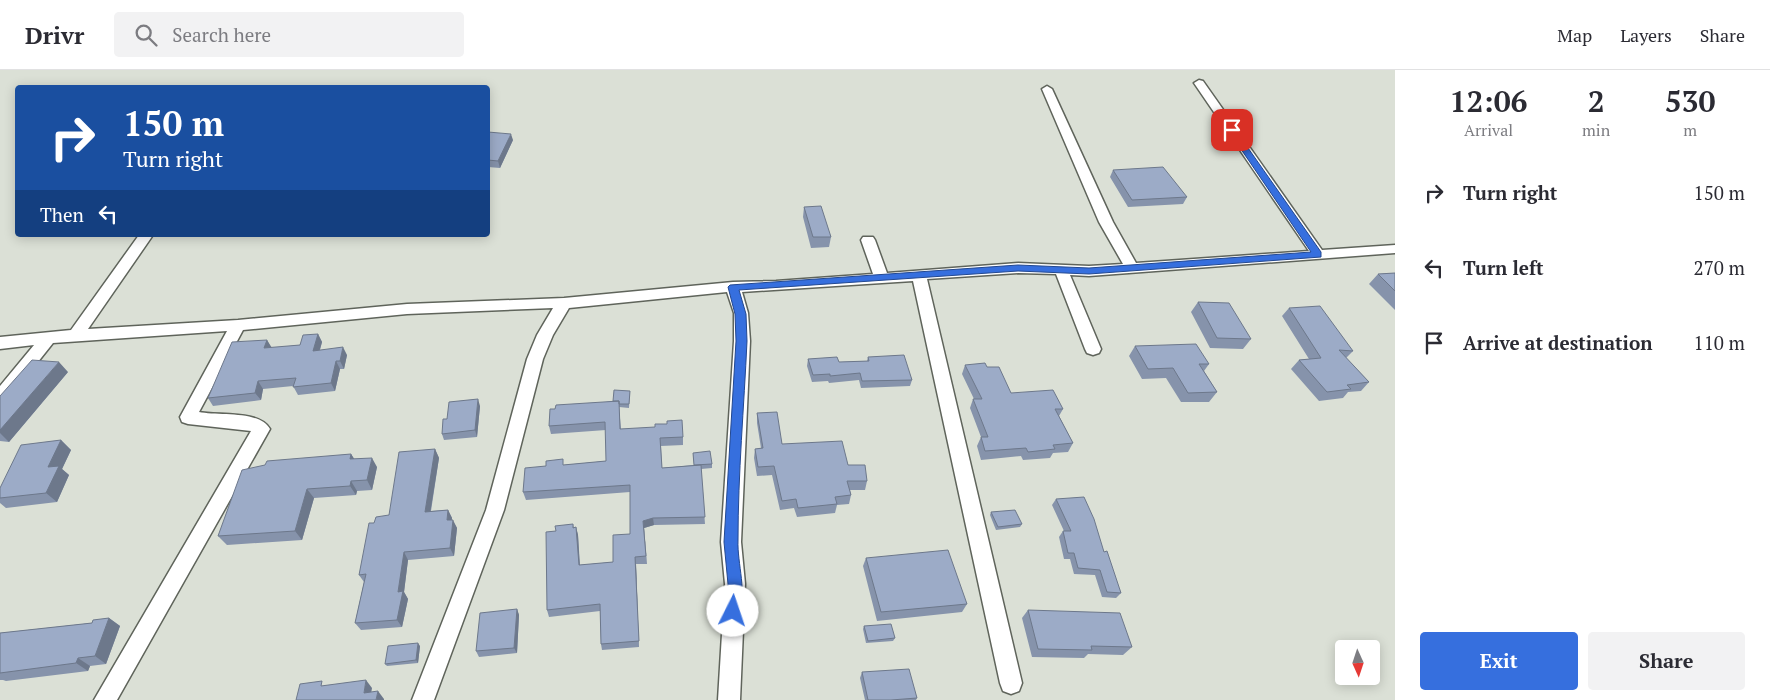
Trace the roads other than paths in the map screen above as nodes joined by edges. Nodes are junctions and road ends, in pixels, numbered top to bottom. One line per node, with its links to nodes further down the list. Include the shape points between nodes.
1 (1199, 83): 6 (street)
2 (1047, 89): 7 (street, via 1106,222)
3 (145, 237): 14 (street)
4 (868, 240): 10 (street)
5 (1395, 249): 6 (street)
6 (1318, 254): 7 (street)
7 (1132, 268): 8 (street)
8 (1061, 270): 9 (street, via 1018,268); 17 (street)
9 (919, 275): 10 (street); 19 (street)
10 (882, 278): 11 (street)
11 (733, 287): 12 (street); 22 (street, via 742,341 731,542 735,584)
12 (564, 303): 13 (street, via 407,310); 21 (street, via 535,359 495,510)
13 (238, 325): 14 (street); 20 (street, via 188,417 250,423 261,429)
14 (76, 335): 15 (street)
15 (48, 338): 16 (street); 18 (street)
16 (0, 343)
17 (1093, 349)
18 (0, 398)
19 (1011, 683)
20 (105, 700)
21 (423, 700)
22 (729, 700)

